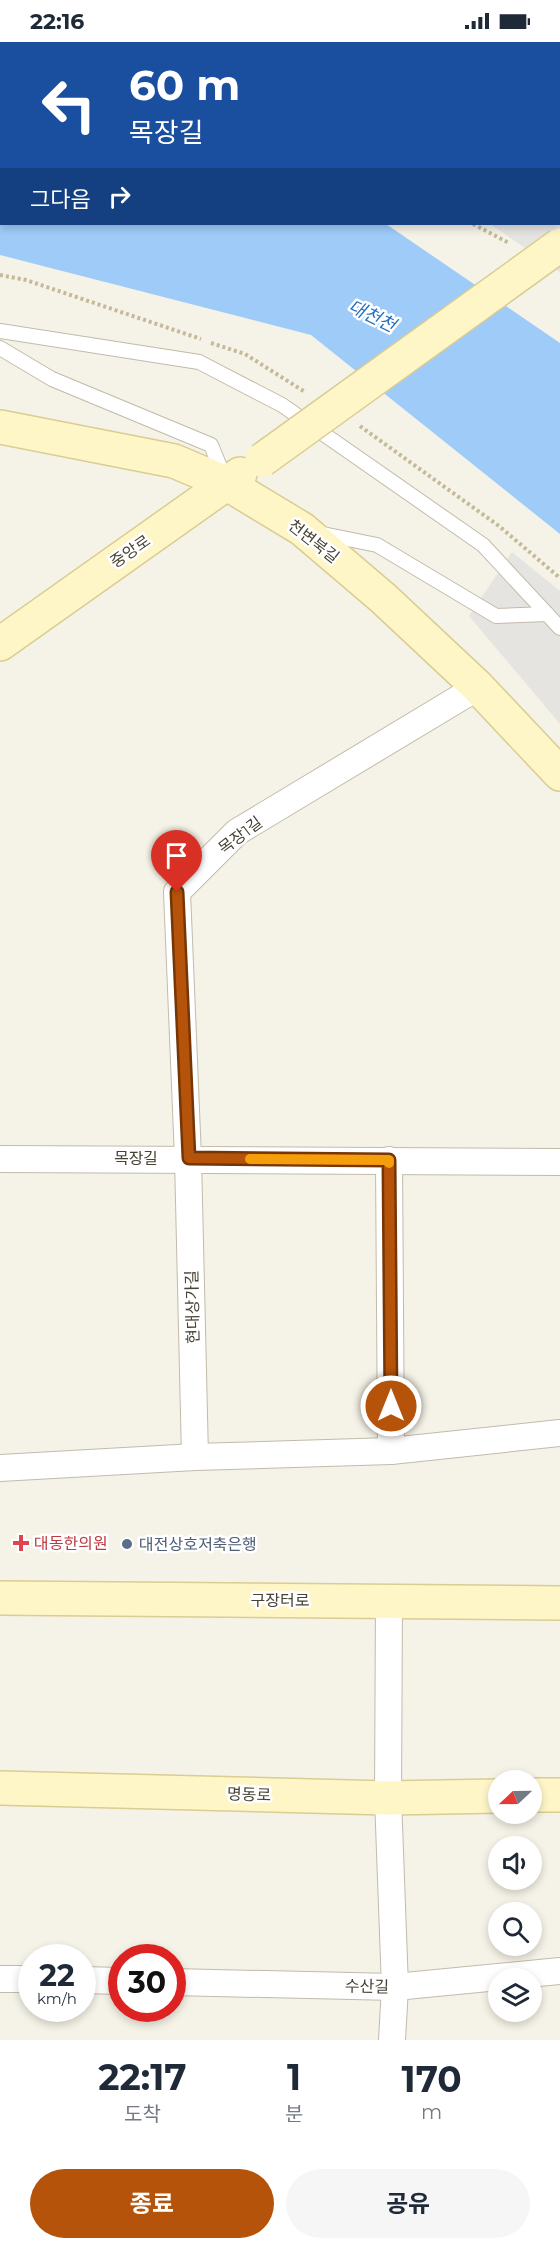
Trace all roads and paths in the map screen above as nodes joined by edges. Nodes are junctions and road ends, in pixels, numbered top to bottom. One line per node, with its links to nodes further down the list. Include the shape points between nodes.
1 (560, 245): 5 (main road, 중앙로, bridge)
2 (0, 331): 7 (lane, via 199,362 272,399 483,545)
3 (0, 348): 5 (lane, via 52,379 211,445)
4 (0, 427): 5 (main road, 천변북길, via 174,461)
5 (226, 483): 6 (main road, 천변북길); 9 (main road, 중앙로)
6 (302, 529): 7 (lane, via 377,545 496,616); 10 (main road, 천변북길, via 383,597)
7 (547, 614): 8 (lane)
8 (560, 628)
9 (0, 644)
10 (478, 687): 11 (main road, 천변북길); 12 (street, 목장1길, via 237,832 177,892)
11 (560, 774)
12 (189, 1158): 13 (street, 목장길); 14 (street, 목장길); 18 (street, 현대상가길)
13 (0, 1159)
14 (389, 1160): 15 (street, 목장길); 17 (street)
15 (560, 1162)
16 (560, 1434): 17 (street)
17 (391, 1451): 18 (street)
18 (195, 1457): 19 (street)
19 (0, 1468)
20 (0, 1598): 21 (main road, 구장터로)
21 (389, 1600): 22 (main road, 구장터로); 27 (street)
22 (560, 1603)
23 (0, 1788): 27 (main road, 명동로)
24 (560, 1795): 26 (main road)
25 (488, 1796): 27 (main road, 명동로)
26 (542, 1796)
27 (388, 1798): 32 (street)
28 (560, 1971): 32 (street, 수산길)
29 (0, 1979): 30 (street)
30 (18, 1979)
31 (186, 1982): 32 (street, 수산길)
32 (395, 1987): 33 (street)
33 (392, 2040)

